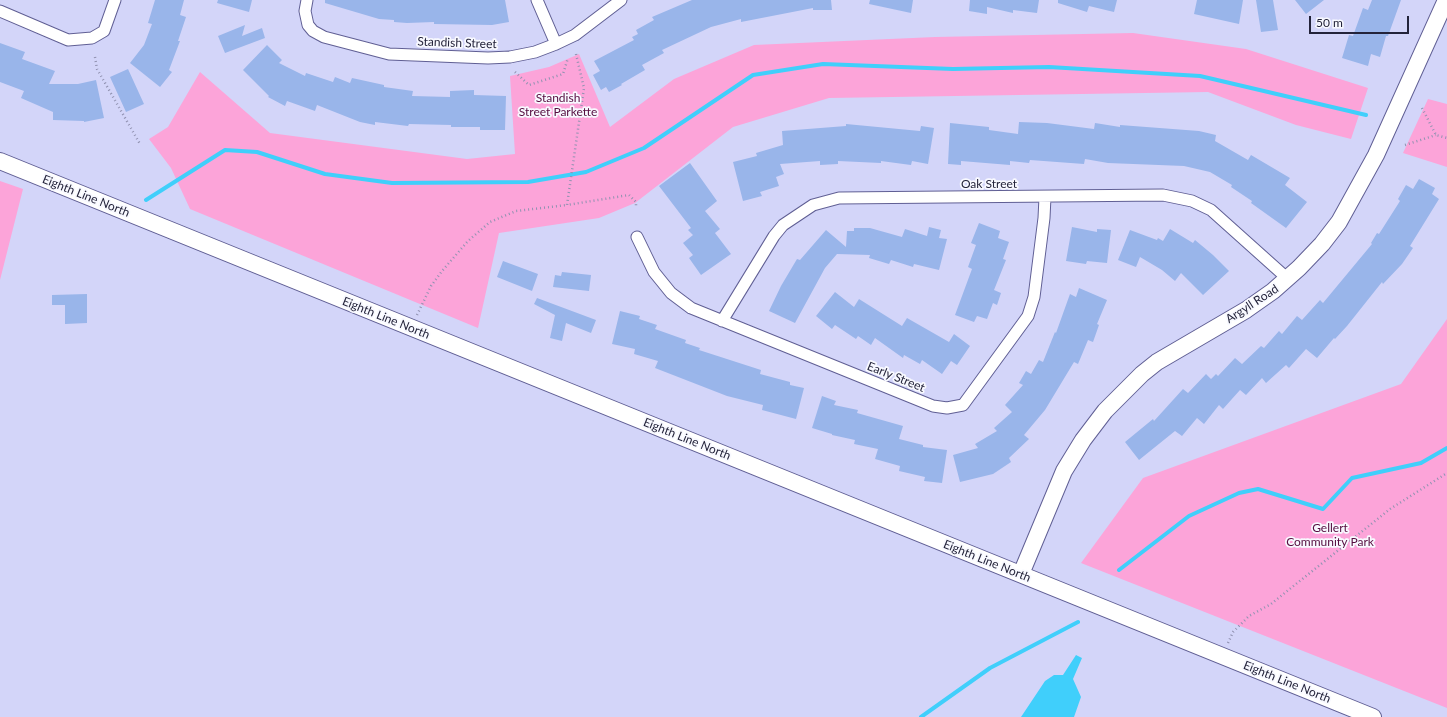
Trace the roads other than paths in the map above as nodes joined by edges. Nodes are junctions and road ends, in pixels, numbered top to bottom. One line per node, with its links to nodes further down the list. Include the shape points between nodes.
1 (115, 0): 6 (street, via 104,31 92,38 68,40)
2 (307, 0): 7 (street, Standish Street, via 306,19 313,31 324,37 389,54 510,57)
3 (537, 0): 7 (street)
4 (621, 0): 7 (street, Standish Street, via 574,35)
5 (1446, 0): 11 (street, Argyll Road, via 1350,205 1322,244)
6 (0, 11)
7 (556, 44)
8 (0, 161): 13 (street, Eighth Line North)
9 (1045, 197): 11 (street, Oak Street, via 1163,195 1192,201 1211,210); 12 (street, Oak Street, via 863,197 826,200 794,216 774,236); 12 (street, Early Street, via 1034,297 1028,316 963,406 933,406)
10 (637, 237): 12 (street, Early Street, via 654,272 671,293 691,308)
11 (1288, 279): 13 (street, Argyll Road, via 1246,310 1157,362 1109,406 1083,440 1064,471)
12 (722, 321)
13 (1021, 574): 14 (street, Eighth Line North)
14 (1374, 717)

